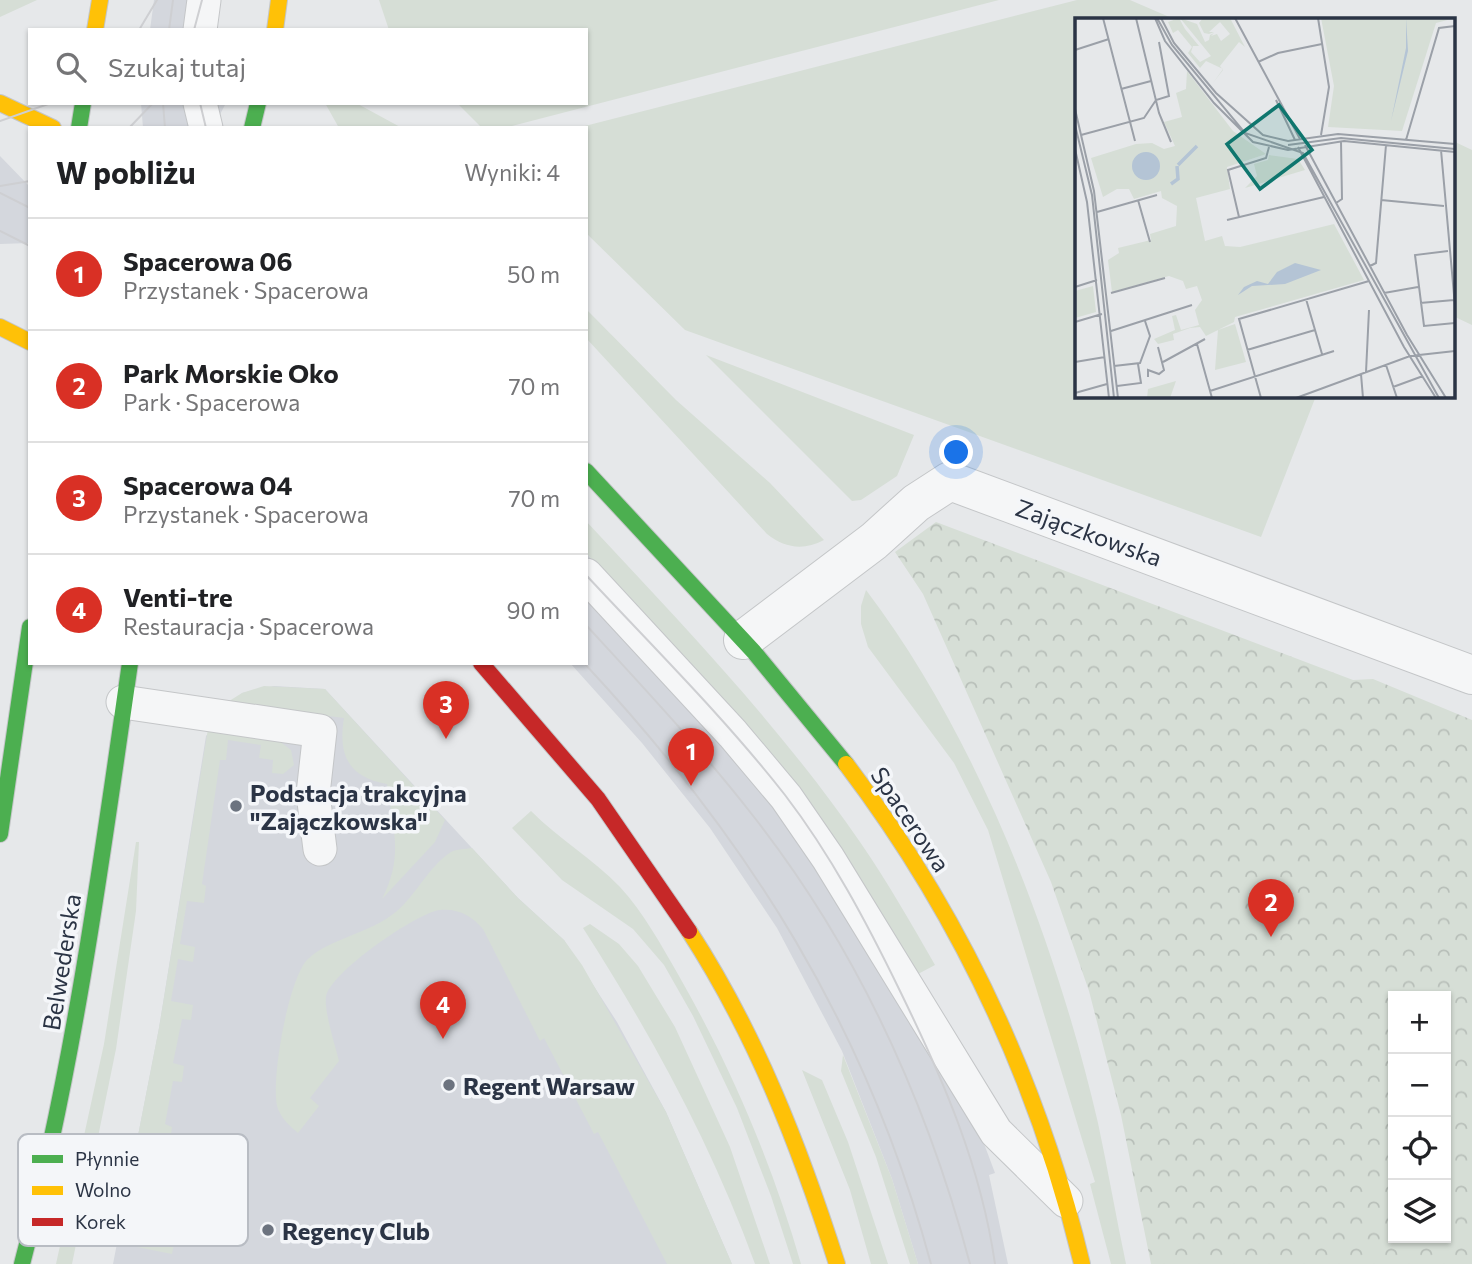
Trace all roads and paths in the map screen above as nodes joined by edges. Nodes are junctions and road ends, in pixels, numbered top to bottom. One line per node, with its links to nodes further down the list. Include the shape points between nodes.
1 (100, 0): 4 (main road)
2 (204, 0): 5 (lane)
3 (279, 0): 6 (main road)
4 (95, 28)
5 (200, 28)
6 (275, 28)
7 (0, 103): 11 (main road)
8 (83, 105): 12 (main road)
9 (200, 105): 13 (lane)
10 (258, 105): 14 (main road)
11 (49, 126)
12 (79, 126)
13 (206, 126)
14 (252, 126)
15 (0, 327): 16 (main road)
16 (28, 341)
17 (588, 473): 19 (main road, Spacerowa)
18 (588, 577): 28 (lane, via 786,797 996,1132)
19 (743, 640): 23 (street, Zajączkowska, via 950,481); 28 (main road, Spacerowa, via 871,798 935,894 1017,1059)
20 (28, 641): 25 (main road)
21 (130, 665): 24 (main road, Belwederska)
22 (483, 665): 31 (main road, via 601,802 696,938 772,1083)
23 (1472, 675)
24 (123, 702): 26 (lane, via 320,731 313,794); 27 (main road, Belwederska, via 71,1054)
25 (0, 834)
26 (320, 849)
27 (54, 1134)
28 (1066, 1201): 32 (main road, Spacerowa)
29 (27, 1246): 30 (main road, Belwederska)
30 (22, 1264)
31 (837, 1264)
32 (1082, 1264)

